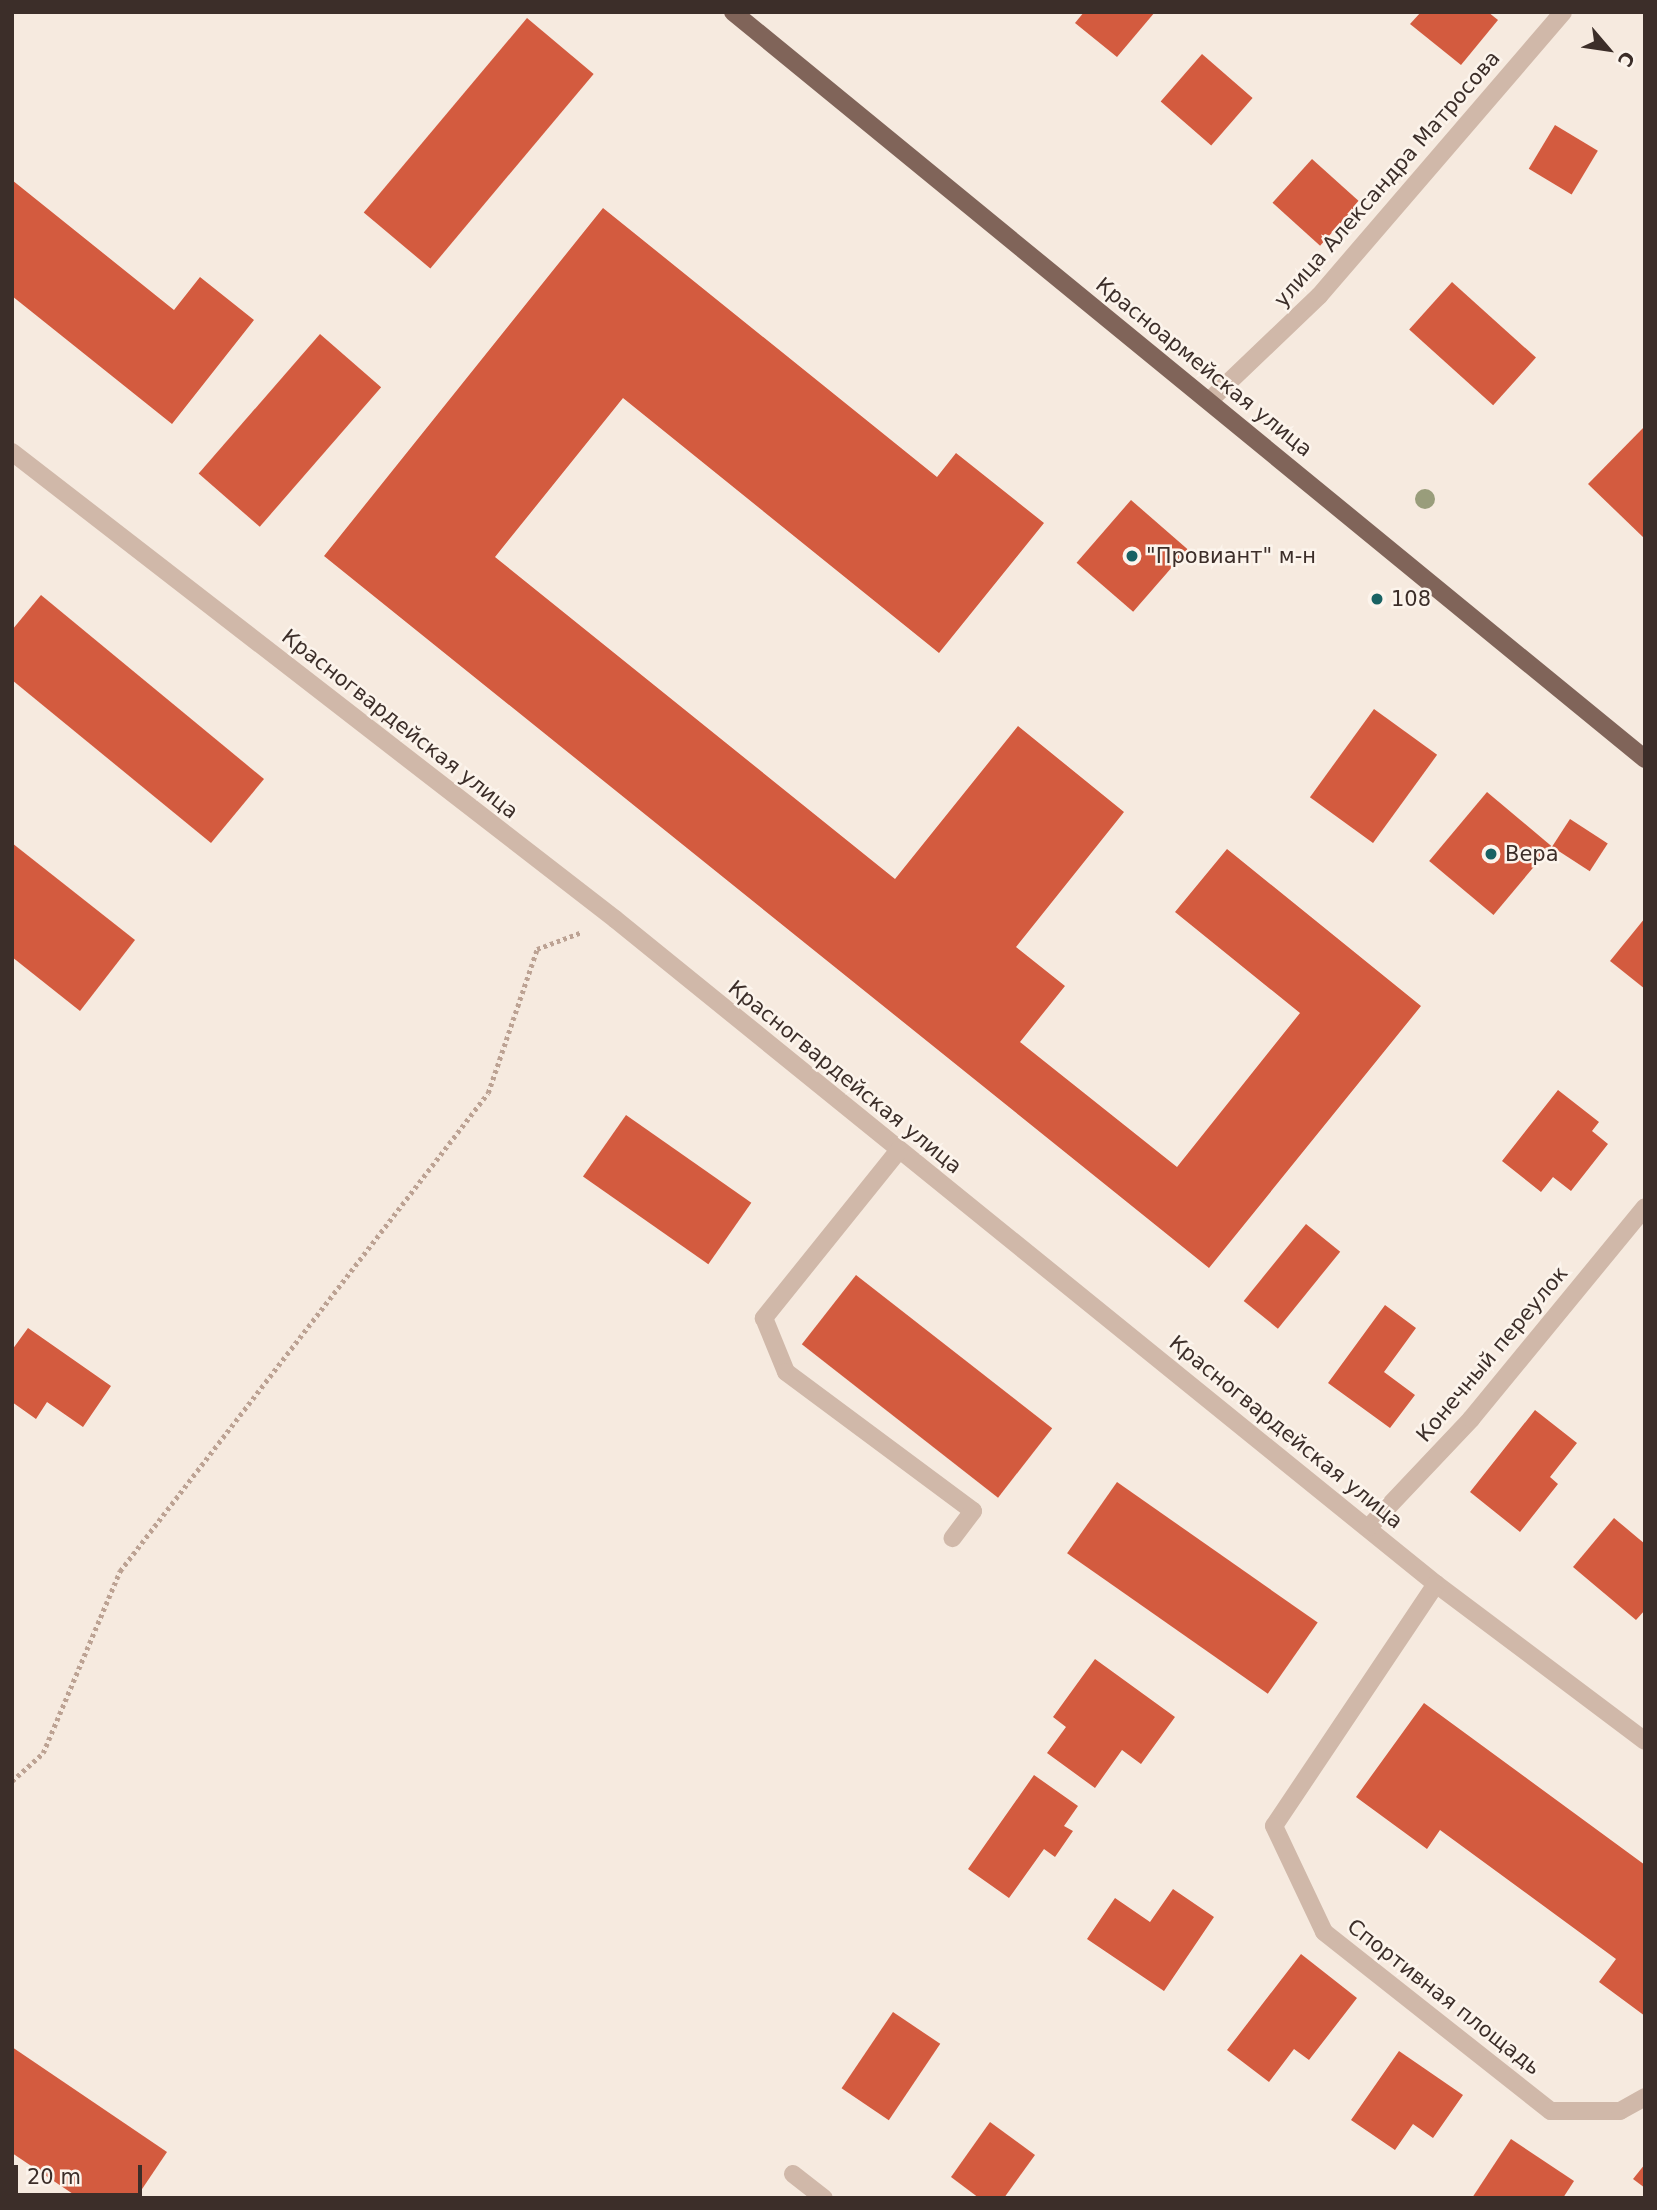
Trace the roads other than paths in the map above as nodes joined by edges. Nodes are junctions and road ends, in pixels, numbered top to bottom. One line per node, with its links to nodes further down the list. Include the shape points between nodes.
1 (733, 12): 3 (main road, Красноармейская улица)
2 (1563, 12): 3 (street, улица Александра Матросова, via 1319,296)
3 (1209, 401): 5 (main road, Красноармейская улица)
4 (12, 452): 6 (street, Красногвардейская улица, via 615,919)
5 (1645, 759)
6 (898, 1150): 8 (street, Красногвардейская улица); 9 (street, via 764,1318 786,1371 973,1511)
7 (1645, 1207): 8 (street, Конечный переулок, via 1471,1419)
8 (1369, 1527): 10 (street, Красногвардейская улица)
9 (953, 1538)
10 (1436, 1584): 11 (street, Красногвардейская улица); 12 (street, Спортивная площадь, via 1273,1826 1324,1932 1552,2111 1620,2112)
11 (1645, 1741)
12 (1645, 2097)
13 (793, 2174): 14 (street)
14 (824, 2198)

